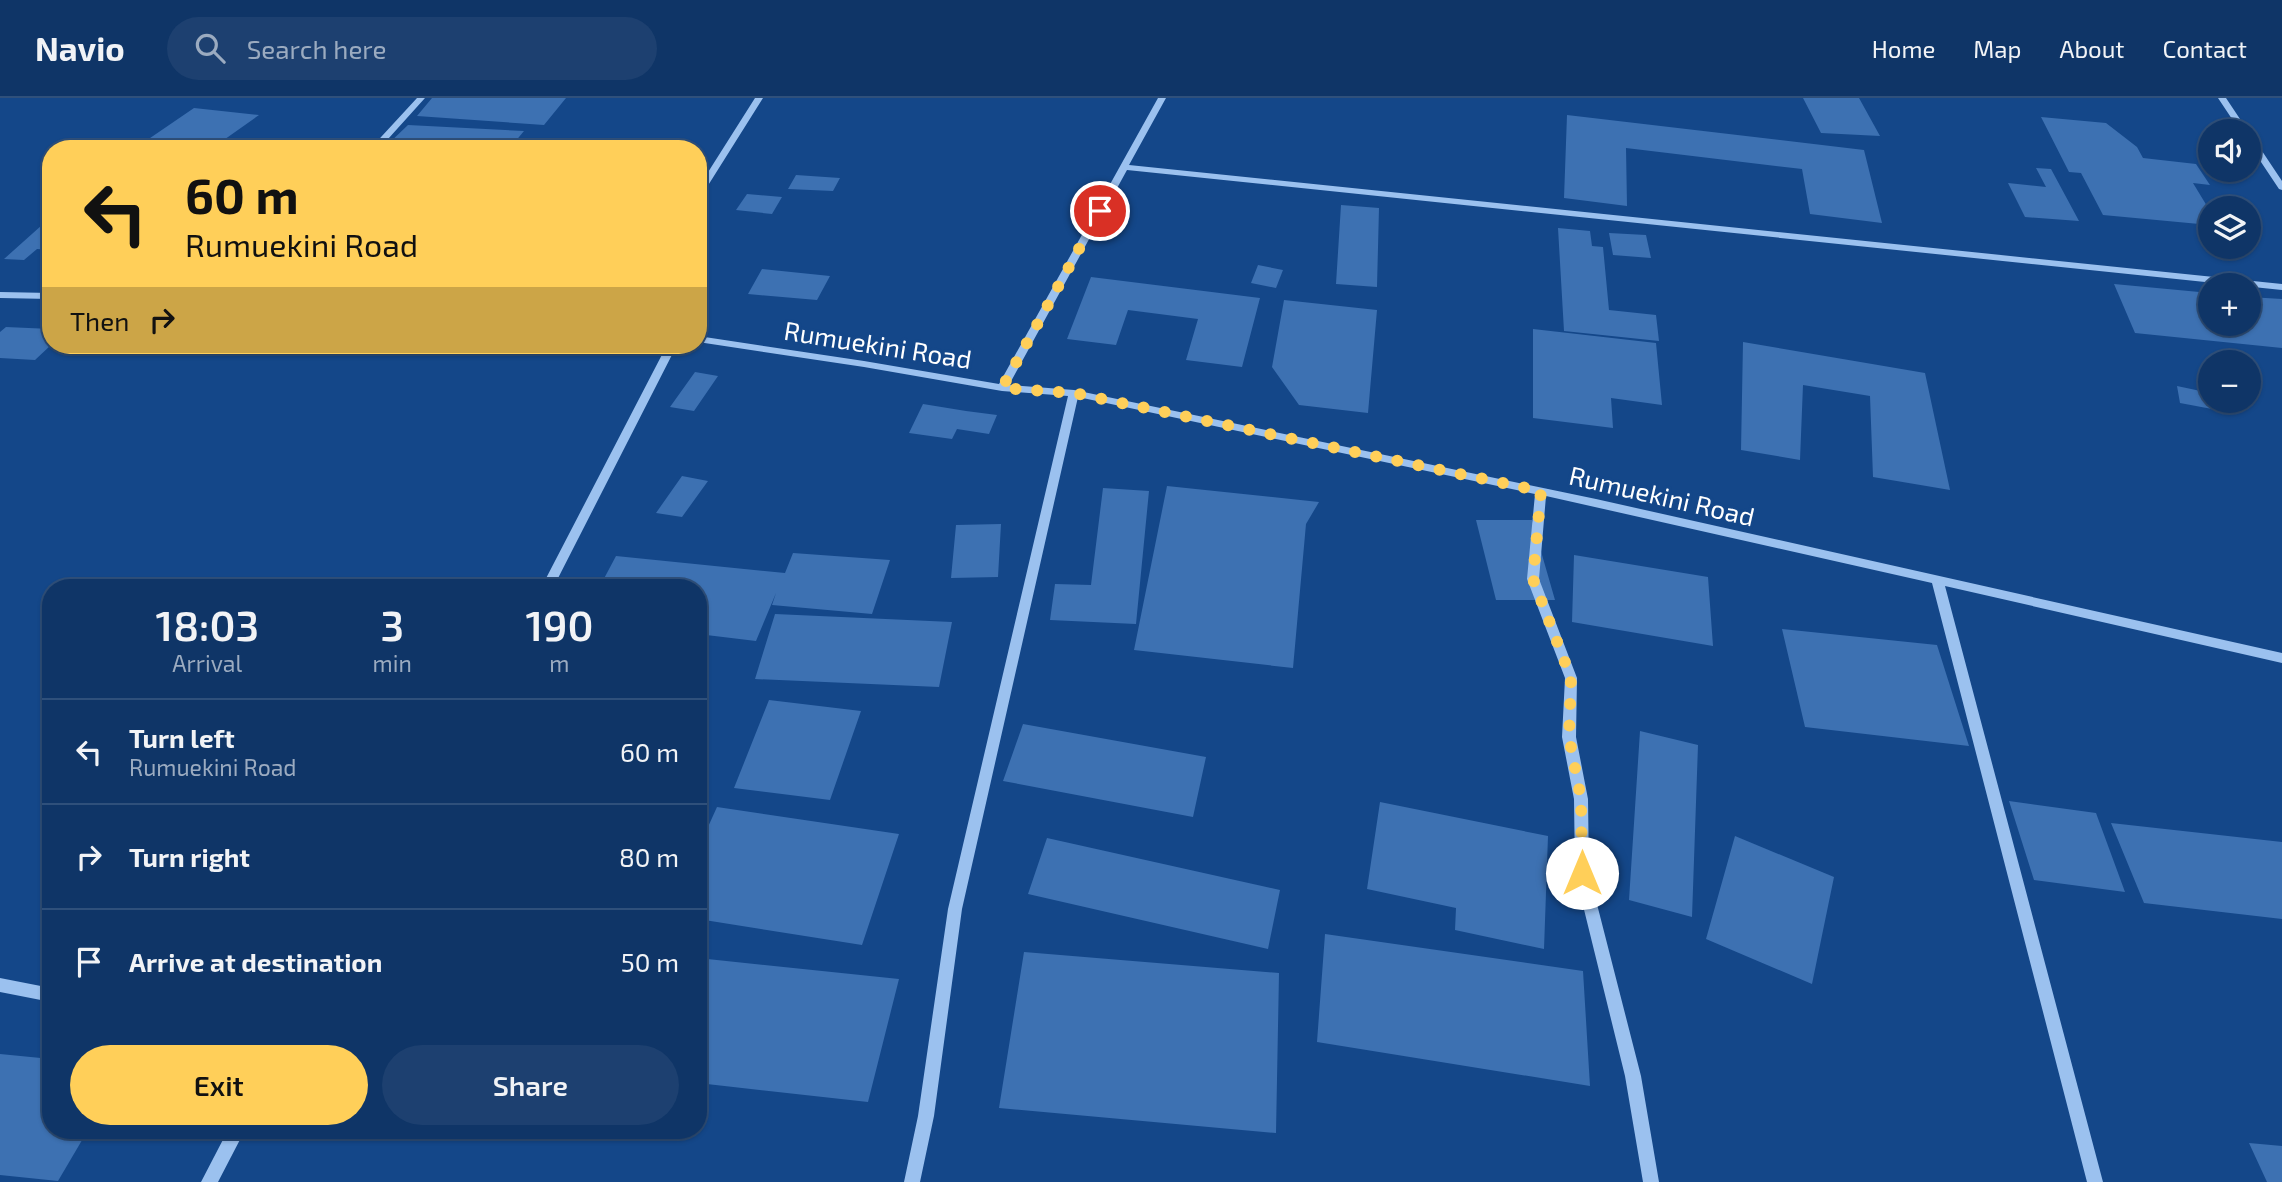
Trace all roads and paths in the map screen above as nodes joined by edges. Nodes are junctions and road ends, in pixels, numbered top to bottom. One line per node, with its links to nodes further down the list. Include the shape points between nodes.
1 (421, 98): 6 (street)
2 (759, 98): 9 (street)
3 (1162, 98): 8 (street)
4 (2222, 98): 5 (street)
5 (2236, 119)
6 (382, 140)
7 (2261, 156): 10 (street)
8 (1124, 167): 11 (street); 18 (street)
9 (707, 181)
10 (2282, 187)
11 (2282, 287)
12 (0, 295): 13 (street)
13 (12, 296): 14 (street); 15 (street)
14 (42, 296)
15 (0, 305)
16 (707, 340): 18 (street, Rumuekini Road)
17 (667, 354): 21 (street)
18 (1002, 388): 19 (street, Rumuekini Road)
19 (1074, 393): 20 (street, Rumuekini Road); 28 (street, via 955,909 926,1116)
20 (1541, 491): 22 (street, Rumuekini Road); 29 (street, via 1533,579 1571,678 1569,737 1581,799 1582,873 1633,1076)
21 (552, 579)
22 (1937, 580): 23 (street, Rumuekini Road); 30 (street)
23 (2282, 658)
24 (0, 985): 25 (street)
25 (42, 993)
26 (232, 1139): 27 (street)
27 (209, 1182)
28 (912, 1182)
29 (1651, 1182)
30 (2095, 1182)

